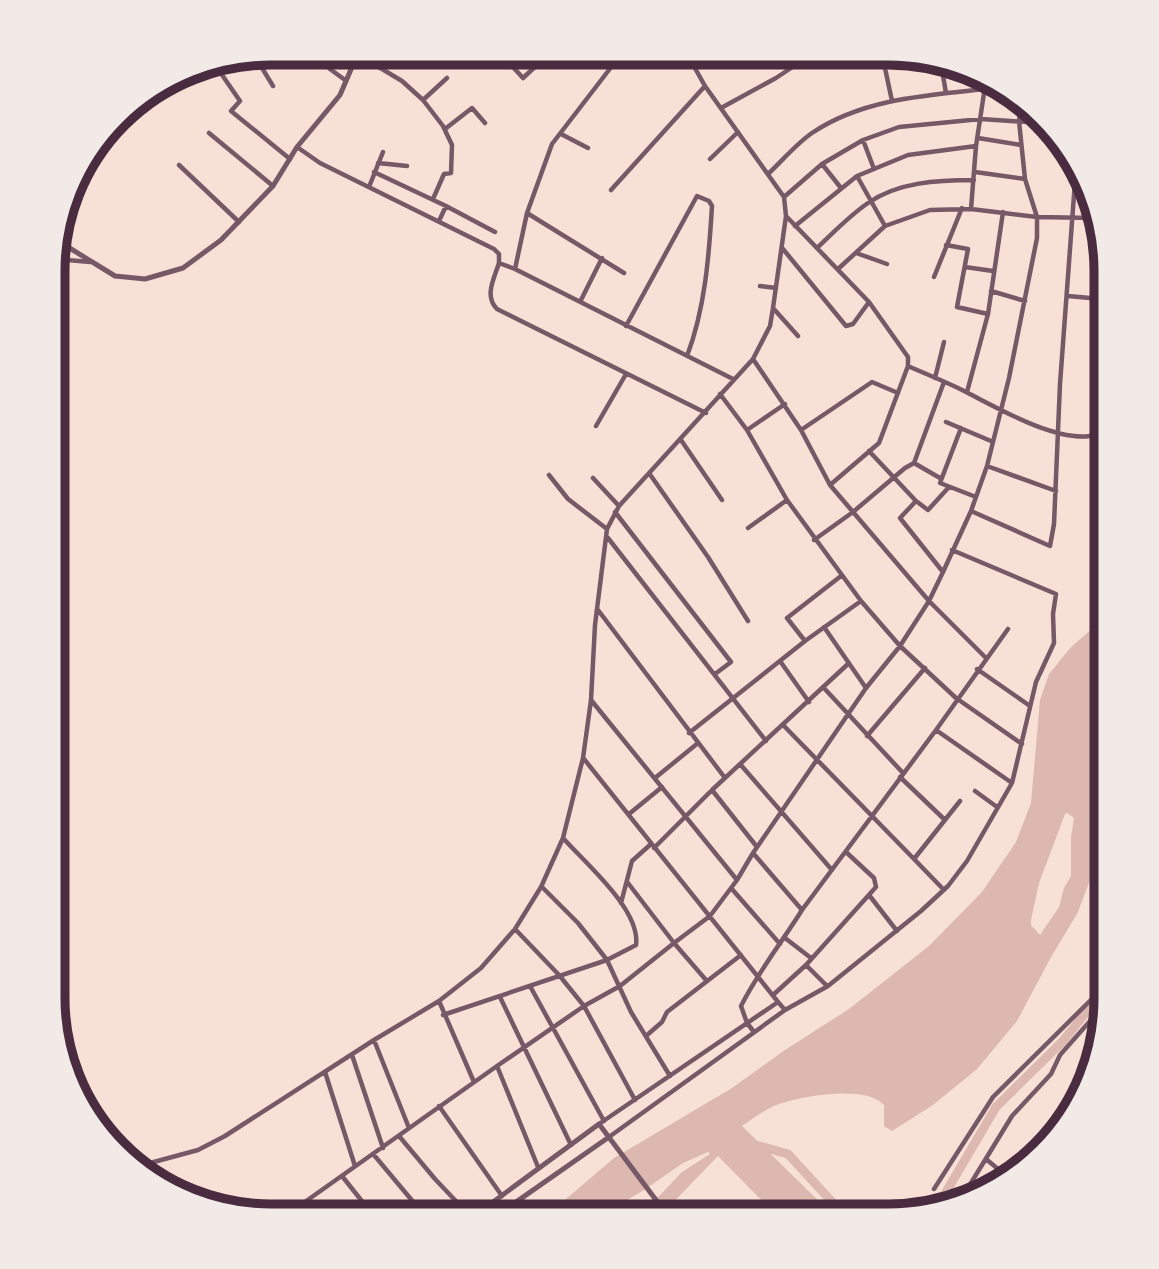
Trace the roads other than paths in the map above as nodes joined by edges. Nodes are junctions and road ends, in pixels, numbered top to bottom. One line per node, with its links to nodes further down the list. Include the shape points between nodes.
1 (260, 65): 16 (street)
2 (327, 65): 15 (street)
3 (352, 65): 15 (street)
4 (377, 65): 20 (street)
5 (511, 65): 6 (street, via 523,78)
6 (537, 65)
7 (612, 65): 31 (street)
8 (693, 65): 17 (street)
9 (794, 65): 22 (street)
10 (884, 65): 21 (street)
11 (220, 72): 39 (street, via 240,101 231,111)
12 (949, 74): 13 (street)
13 (943, 75): 19 (street)
14 (447, 78): 20 (street)
15 (345, 80): 36 (street, via 340,95)
16 (273, 86)
17 (705, 86): 22 (street); 56 (street)
18 (985, 89): 19 (street); 24 (street)
19 (946, 93): 21 (street)
20 (423, 100): 28 (street)
21 (892, 101): 48 (street, via 846,115 811,134)
22 (721, 108): 29 (street)
23 (1020, 112): 25 (street)
24 (981, 119): 25 (street); 32 (street); 33 (street, via 899,127)
25 (1019, 121): 26 (street); 34 (street)
26 (1030, 121)
27 (485, 122): 28 (street, via 472,108)
28 (445, 129): 58 (street, via 453,145 451,173 444,174)
29 (738, 132): 40 (street); 48 (street)
30 (209, 133): 53 (street)
31 (561, 134): 37 (street); 64 (street, via 552,144)
32 (978, 138): 34 (street); 35 (street)
33 (863, 140): 43 (street); 45 (street)
34 (1021, 145): 50 (street)
35 (976, 146): 45 (street, via 908,155); 47 (street)
36 (298, 147): 39 (street); 54 (street)
37 (588, 148)
38 (383, 152): 41 (street)
39 (290, 159): 53 (street)
40 (710, 159)
41 (379, 163): 44 (street); 46 (street)
42 (179, 164): 70 (street)
43 (822, 164): 55 (street); 57 (street)
44 (407, 166)
45 (874, 169): 49 (street)
46 (374, 172): 54 (street); 58 (street)
47 (975, 172): 50 (street); 51 (street)
48 (768, 174): 57 (street)
49 (857, 176): 55 (street); 59 (street)
50 (1025, 179): 66 (street)
51 (974, 180): 59 (street, via 906,186); 62 (street)
52 (1075, 185): 67 (street)
53 (273, 186): 70 (street)
54 (369, 187): 69 (street)
55 (841, 188): 71 (street)
56 (611, 190)
57 (784, 197): 65 (street)
58 (433, 199): 60 (street)
59 (870, 201): 72 (street); 76 (street)
60 (446, 206): 69 (street); 73 (street)
61 (962, 208): 62 (street); 72 (street, via 930,210); 74 (street)
62 (971, 209): 63 (street)
63 (1003, 212): 66 (street); 87 (street)
64 (527, 213): 79 (street); 85 (street)
65 (786, 216): 71 (street); 77 (street)
66 (1037, 217): 67 (street); 94 (street)
67 (1074, 217): 68 (street); 93 (street)
68 (1087, 218)
69 (439, 220): 82 (street, via 494,249)
70 (239, 222): 81 (street, via 183,268 145,279 115,275)
71 (795, 226): 76 (street)
72 (885, 226): 78 (street)
73 (495, 232)
74 (946, 245): 84 (street, via 968,249); 89 (street)
75 (67, 247): 81 (street)
76 (818, 248): 86 (street)
77 (782, 249): 91 (street); 97 (street, via 846,326 853,324)
78 (856, 253): 83 (street); 86 (street)
79 (602, 258): 88 (street); 96 (street)
80 (66, 261): 81 (street)
81 (90, 262)
82 (499, 263): 85 (street); 106 (street, via 490,292 497,309)
83 (887, 264)
84 (965, 267): 87 (street); 99 (street, via 957,307)
85 (515, 269): 96 (street)
86 (838, 269): 97 (street)
87 (993, 271): 92 (street)
88 (624, 273)
89 (934, 277)
90 (760, 286): 91 (street)
91 (776, 288): 98 (street)
92 (991, 291): 94 (street); 99 (street)
93 (1068, 296): 95 (street); 121 (street)
94 (1025, 301): 114 (street)
95 (1094, 301)
96 (580, 302): 100 (street)
97 (869, 302): 105 (street, via 908,357)
98 (774, 308): 101 (street); 104 (street)
99 (988, 314): 110 (street)
100 (625, 327): 103 (street); 103 (street, via 697,196 709,201 709,247 698,327)
101 (798, 336)
102 (944, 342): 107 (street)
103 (687, 356): 108 (street)
104 (753, 359): 108 (street); 113 (street)
105 (908, 366): 107 (street); 111 (street)
106 (625, 374): 115 (street); 117 (street)
107 (935, 378): 109 (street)
108 (733, 379): 112 (street)
109 (944, 382): 110 (street); 126 (street)
110 (967, 392): 114 (street)
111 (898, 393): 120 (street, via 872,382); 125 (street, via 878,443)
112 (720, 394): 115 (street); 119 (street)
113 (785, 404): 119 (street); 120 (street)
114 (1000, 411): 121 (street); 124 (street)
115 (706, 412): 123 (street)
116 (946, 422): 118 (street)
117 (596, 426)
118 (961, 428): 124 (street); 132 (street)
119 (747, 430): 138 (street)
120 (801, 430): 133 (street)
121 (1059, 432): 122 (street, via 1076,438); 135 (street)
122 (1094, 432)
123 (681, 439): 128 (street); 137 (street)
124 (991, 441): 127 (street)
125 (869, 452): 131 (street); 133 (street)
126 (914, 463): 131 (street); 132 (street)
127 (987, 466): 135 (street); 136 (street)
128 (649, 473): 140 (street); 154 (street)
129 (549, 475): 145 (street, via 568,499)
130 (593, 478): 140 (street)
131 (894, 478): 139 (street); 143 (street)
132 (940, 478): 134 (street, via 941,484)
133 (830, 485): 143 (street)
134 (949, 487): 136 (street); 139 (street, via 928,510)
135 (1056, 491): 142 (street, via 1050,546)
136 (976, 497): 142 (street)
137 (722, 500)
138 (787, 500): 144 (street); 147 (street)
139 (916, 501): 149 (street, via 900,518)
140 (619, 506): 141 (street)
141 (614, 511): 145 (street); 164 (street, via 731,662)
142 (971, 511): 148 (street)
143 (853, 512): 147 (street); 152 (street)
144 (748, 528)
145 (607, 529): 146 (street)
146 (607, 537): 153 (street); 164 (street)
147 (814, 540): 150 (street)
148 (952, 550): 149 (street); 171 (street, via 1056,594 1054,643)
149 (943, 572): 152 (street)
150 (841, 576): 151 (street); 157 (street, via 788,618)
151 (861, 601): 155 (street); 158 (street)
152 (929, 601): 158 (street); 159 (street)
153 (598, 610): 169 (street); 175 (street)
154 (748, 621)
155 (824, 627): 157 (street); 161 (street)
156 (1008, 629): 159 (street)
157 (805, 641): 160 (street)
158 (900, 646): 162 (street); 166 (street)
159 (986, 658): 163 (street)
160 (780, 661): 167 (street); 170 (street)
161 (849, 663): 165 (street); 166 (street)
162 (925, 668): 168 (street); 176 (street)
163 (978, 669): 168 (street); 171 (street)
164 (715, 674): 167 (street)
165 (823, 687): 170 (street); 172 (street)
166 (866, 688): 172 (street)
167 (733, 698): 175 (street); 177 (street)
168 (956, 698): 174 (street); 179 (street)
169 (591, 700): 180 (street); 184 (street)
170 (809, 702): 173 (street)
171 (1030, 706): 179 (street)
172 (848, 715): 176 (street); 181 (street)
173 (784, 726): 177 (street); 181 (street)
174 (936, 730): 183 (street); 186 (street)
175 (689, 733): 178 (street)
176 (867, 736): 183 (street)
177 (766, 741): 182 (street)
178 (698, 743): 184 (street); 185 (street)
179 (1022, 744): 186 (street)
180 (583, 758): 193 (street); 197 (street)
181 (816, 760): 192 (street); 195 (street)
182 (740, 764): 185 (street); 192 (street)
183 (901, 775): 195 (street); 196 (street)
184 (655, 778): 187 (street)
185 (725, 778): 188 (street)
186 (1012, 783): 191 (street)
187 (662, 787): 193 (street); 194 (street)
188 (712, 790): 194 (street); 199 (street)
189 (975, 791): 191 (street)
190 (960, 801): 196 (street)
191 (997, 807): 208 (street, via 967,861)
192 (780, 813): 199 (street); 203 (street)
193 (629, 814): 198 (street)
194 (687, 817): 198 (street); 204 (street)
195 (871, 817): 200 (street); 202 (street)
196 (945, 820): 202 (street)
197 (563, 838): 206 (street); 210 (street)
198 (652, 846): 205 (street, via 632,861); 212 (street)
199 (757, 847): 201 (street)
200 (846, 852): 203 (street); 209 (street, via 876,880)
201 (753, 853): 204 (street); 211 (street)
202 (914, 859): 208 (street)
203 (832, 870): 211 (street)
204 (737, 880): 207 (street)
205 (628, 883): 210 (street); 216 (street)
206 (541, 887): 213 (street); 220 (street)
207 (731, 888): 212 (street); 217 (street)
208 (944, 890): 214 (street)
209 (869, 895): 214 (street); 219 (street)
210 (621, 903): 220 (street, via 629,914 636,945)
211 (802, 910): 215 (street)
212 (710, 916): 216 (street); 218 (street)
213 (515, 929): 222 (street); 231 (street, via 481,968)
214 (897, 931): 227 (street)
215 (785, 938): 217 (street); 219 (street)
216 (674, 943): 224 (street); 226 (street)
217 (780, 944): 223 (street)
218 (741, 955): 223 (street); 224 (street)
219 (811, 958): 221 (street)
220 (607, 960): 222 (street); 226 (street)
221 (806, 965): 227 (street); 228 (street)
222 (559, 975): 225 (street); 233 (street)
223 (757, 975): 228 (street); 237 (street, via 741,1006)
224 (706, 980): 240 (street)
225 (530, 986): 229 (street); 238 (street)
226 (620, 986): 233 (street); 240 (street)
227 (828, 986): 234 (street)
228 (773, 995): 232 (street)
229 (500, 997): 235 (street); 242 (street)
230 (1094, 997): 264 (street, via 993,1097)
231 (439, 1001): 235 (street); 241 (street)
232 (778, 1002): 234 (street); 237 (street)
233 (584, 1006): 238 (street); 248 (street)
234 (785, 1010): 239 (street)
235 (443, 1015): 247 (street)
236 (1093, 1017): 257 (street, via 1012,1116)
237 (747, 1023): 239 (street); 246 (street)
238 (553, 1028): 242 (street); 250 (street)
239 (754, 1032): 253 (street)
240 (646, 1036): 246 (street)
241 (374, 1040): 243 (street); 251 (street)
242 (523, 1048): 244 (street); 254 (street)
243 (352, 1055): 245 (street); 255 (street)
244 (497, 1066): 247 (street); 260 (street)
245 (325, 1072): 258 (street, via 198,1150); 259 (street)
246 (670, 1076): 248 (street)
247 (474, 1082): 249 (street)
248 (635, 1100): 250 (street)
249 (439, 1106): 251 (street); 265 (street)
250 (602, 1123): 253 (street); 254 (street)
251 (409, 1128): 252 (street)
252 (398, 1136): 255 (street); 269 (street)
253 (609, 1137): 271 (street); 272 (street)
254 (571, 1144): 260 (street)
255 (383, 1148): 256 (street)
256 (374, 1155): 259 (street); 268 (street)
257 (986, 1159): 261 (street); 263 (street)
258 (148, 1164)
259 (355, 1166): 262 (street)
260 (538, 1167): 265 (street)
261 (1001, 1171)
262 (341, 1176): 266 (street); 267 (street)
263 (968, 1187)
264 (934, 1189)
265 (502, 1196): 270 (street)
266 (302, 1204)
267 (364, 1204)
268 (415, 1204)
269 (460, 1204)
270 (490, 1204)
271 (513, 1204)
272 (659, 1204)

